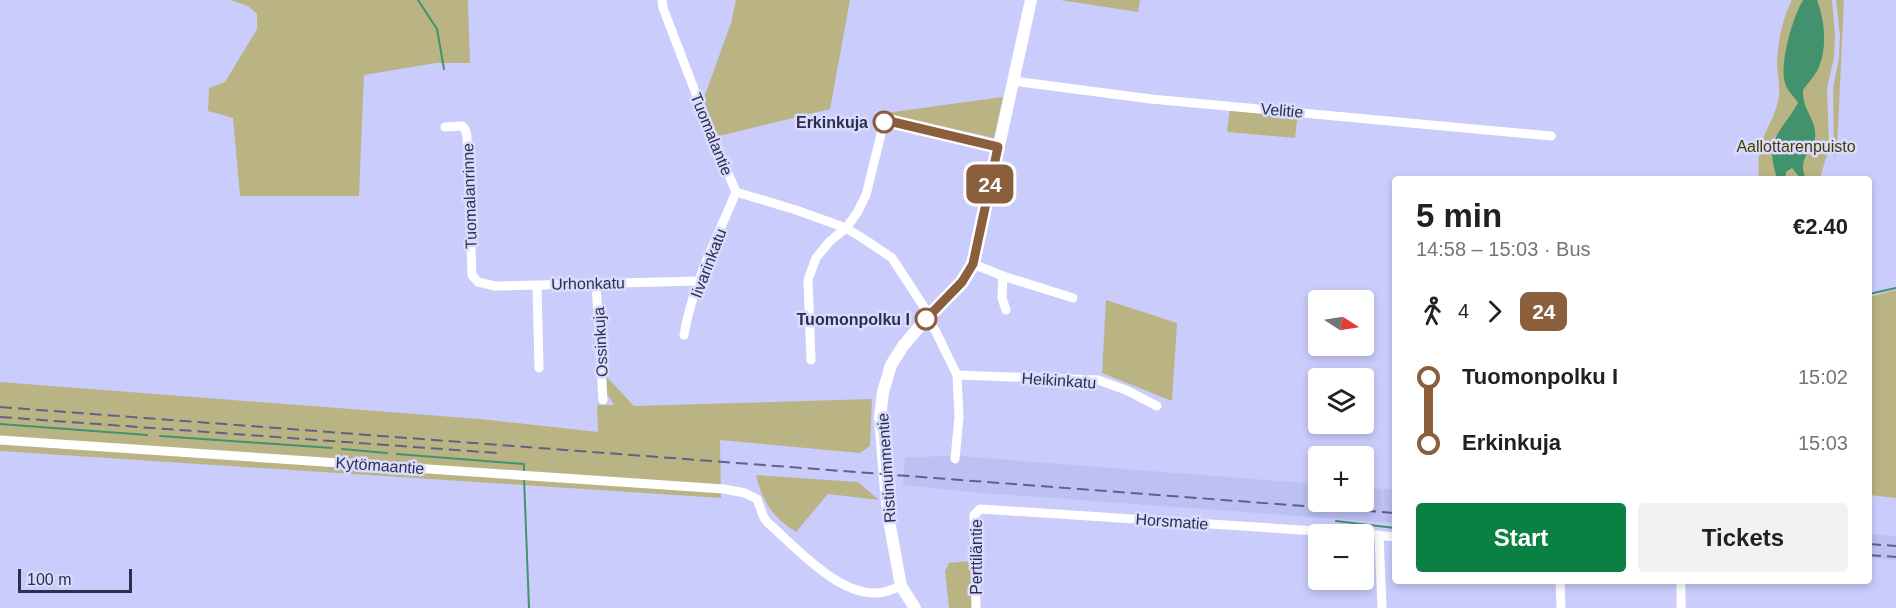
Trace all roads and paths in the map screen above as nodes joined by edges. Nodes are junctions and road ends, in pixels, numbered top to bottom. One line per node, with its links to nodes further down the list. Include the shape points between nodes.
1 (662, 0): 7 (street, Tuomalantie)
2 (1030, 0): 3 (street, Ristinummentie)
3 (1013, 81): 5 (street, Velitie, via 1151,99); 6 (street, Ristinummentie)
4 (445, 127): 12 (street, Tuomalanrinne, via 462,126 467,136 472,275)
5 (1551, 135)
6 (998, 147): 8 (street, via 884,122 866,195); 9 (street, Ristinummentie)
7 (736, 192): 8 (street, Tuomalantie); 11 (street, Iivarinkatu)
8 (846, 228): 17 (street, Tuomalantie, via 892,258); 19 (street, via 816,258 808,280)
9 (973, 264): 10 (street); 17 (street, Ristinummentie, via 962,282)
10 (1004, 276): 15 (street); 16 (street, via 1002,298)
11 (699, 280): 13 (street, Urhonkatu); 18 (street, Iivarinkatu)
12 (478, 282): 14 (street, Urhonkatu, via 488,286)
13 (596, 283): 14 (street, Urhonkatu); 22 (street, Ossinkuja)
14 (537, 286): 20 (street)
15 (1073, 298)
16 (1006, 310)
17 (925, 313): 21 (street, Tuomalantie); 33 (street, Ristinummentie, via 891,365 880,417 888,515)
18 (684, 336)
19 (811, 360)
20 (539, 368)
21 (957, 375): 23 (street, Heikinkatu, via 1098,380); 25 (street)
22 (603, 400)
23 (1157, 406)
24 (0, 440): 33 (street, Kytömaantie, via 724,489 758,499 767,522 833,580 868,593)
25 (955, 459)
26 (980, 509): 27 (street, Horsmatie); 35 (street, Perttiläntie, via 974,515)
27 (1308, 530)
28 (1374, 535): 29 (street, Horsmatie)
29 (1379, 535): 30 (street, Horsmatie); 36 (street)
30 (1392, 537)
31 (1560, 584): 37 (street)
32 (1681, 584): 38 (street)
33 (901, 586): 34 (street, Ristinummentie)
34 (915, 608)
35 (976, 608)
36 (1382, 608)
37 (1561, 608)
38 (1681, 608)

